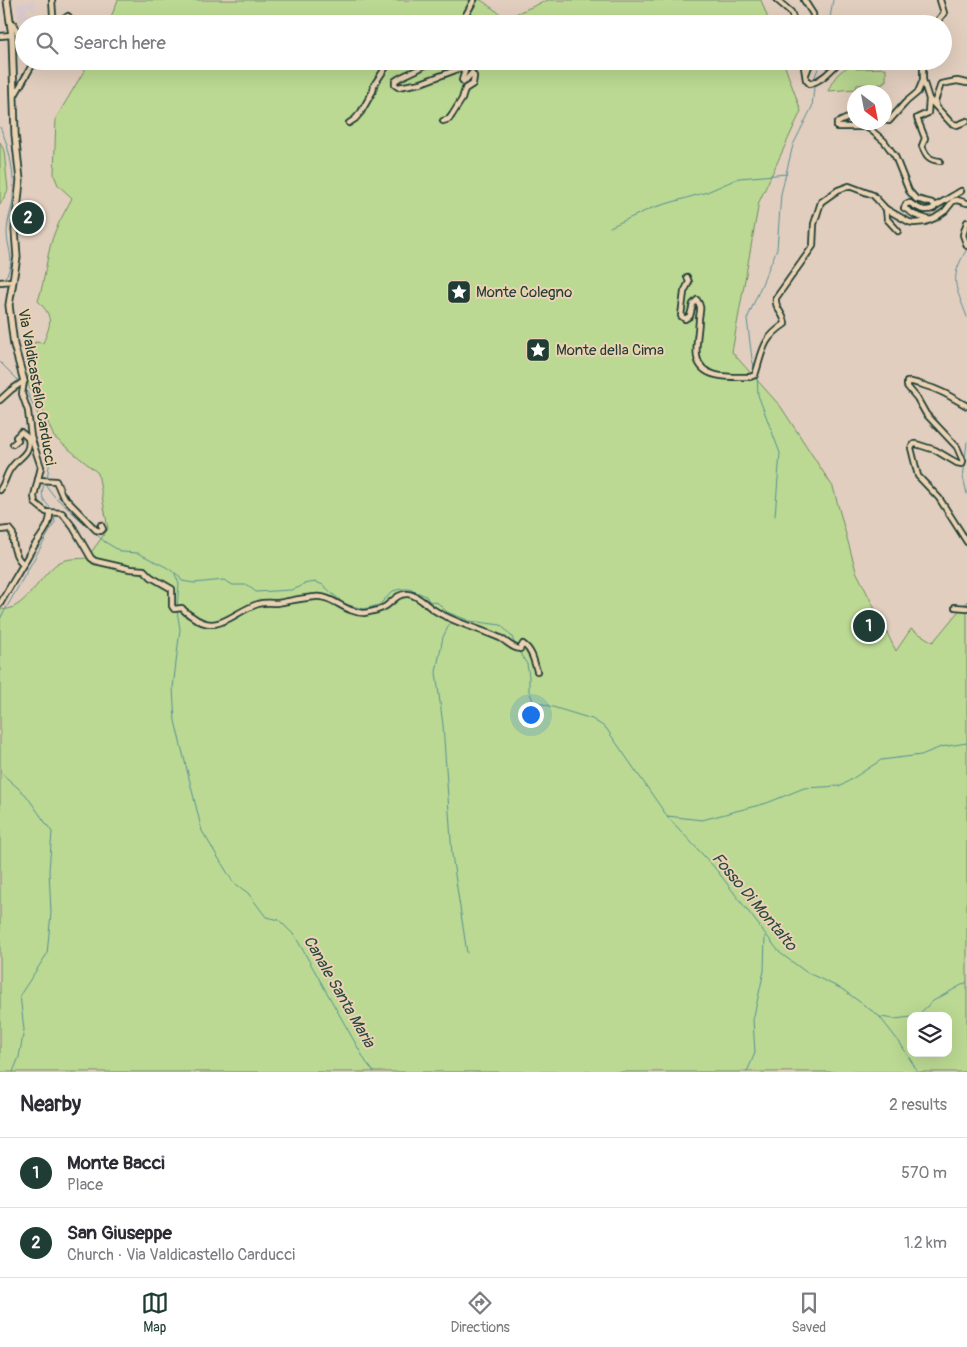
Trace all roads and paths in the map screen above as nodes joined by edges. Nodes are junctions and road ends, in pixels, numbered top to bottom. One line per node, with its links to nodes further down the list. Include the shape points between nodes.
1 (8, 0): 12 (street, Via Valdicastello Carducci)
2 (52, 0): 7 (street)
3 (474, 0): 8 (street)
4 (778, 0): 9 (street)
5 (804, 0): 10 (street)
6 (940, 0): 11 (street)
7 (53, 15)
8 (466, 15)
9 (792, 15)
10 (813, 15)
11 (942, 15)
12 (11, 24): 13 (street); 14 (street, Via Valdicastello Carducci)
13 (15, 27)
14 (12, 35): 15 (street); 28 (street, Via Valdicastello Carducci)
15 (0, 36)
16 (29, 70): 28 (street)
17 (384, 70): 35 (street, via 361,112)
18 (416, 70): 19 (street, via 401,76 395,85 421,83)
19 (457, 70)
20 (464, 70): 33 (street, via 462,80 464,82 472,73 473,84 465,90 449,119)
21 (804, 70): 25 (street)
22 (807, 70): 25 (street)
23 (830, 70): 25 (street, via 810,84)
24 (923, 70): 26 (street)
25 (805, 76)
26 (923, 80): 29 (street); 32 (street, via 918,92)
27 (967, 83): 30 (street, via 941,84)
28 (15, 96): 48 (street, Via Valdicastello Carducci, via 20,180 15,230 17,257)
29 (929, 99): 30 (street); 38 (street, via 928,113 917,118 925,138 922,146 925,155)
30 (936, 106): 34 (street, via 951,123 958,125)
31 (847, 118): 36 (street, via 837,123 837,128)
32 (892, 118)
33 (443, 121)
34 (967, 121)
35 (349, 123)
36 (847, 128)
37 (871, 130): 41 (street, via 895,156 909,191 916,199 932,203)
38 (940, 161)
39 (961, 191): 41 (street)
40 (967, 203): 43 (street, via 953,201 945,211)
41 (934, 207): 43 (street, via 928,211 910,203 904,206 910,213)
42 (886, 209): 43 (street, via 909,222); 45 (street, via 887,219); 47 (street, via 873,195 849,186 821,202 814,224 813,246 775,302 785,324 770,335 754,375 750,377 707,373 697,360 701,306 697,300 692,304 690,316 685,319 681,316 684,292 689,282)
43 (930, 220)
44 (967, 222): 46 (street, via 963,235)
45 (898, 231)
46 (967, 246)
47 (687, 277)
48 (9, 281): 49 (street); 50 (street, Via Valdicastello Carducci, via 10,322)
49 (0, 282)
50 (24, 381): 51 (street); 53 (street, Via Valdicastello Carducci, via 22,394 28,411)
51 (0, 400)
52 (967, 406): 60 (street, via 933,387 907,382 926,414 954,443 964,460 962,464 957,463 916,444 911,448 918,476 938,498)
53 (30, 438): 54 (street, via 21,432); 55 (street, Via Valdicastello Carducci, via 41,467); 56 (street, via 27,453 10,469)
54 (13, 444)
55 (39, 480): 57 (street, Via Valdicastello Carducci, via 35,502 46,512); 58 (street, via 56,481 62,495 96,530 103,529)
56 (0, 490)
57 (53, 513): 61 (street); 65 (street, Via Valdicastello Carducci, via 62,513 95,561 144,570 172,589 172,608 182,608 204,624 227,620 259,604 315,597 326,597 350,611 364,613 408,594 433,610 500,638 517,649 523,644 528,647)
58 (101, 525)
59 (0, 530): 61 (street, via 9,529 12,533 17,556)
60 (967, 542)
61 (24, 564): 62 (street)
62 (0, 604)
63 (955, 608): 64 (street)
64 (967, 608)
65 (537, 671)

